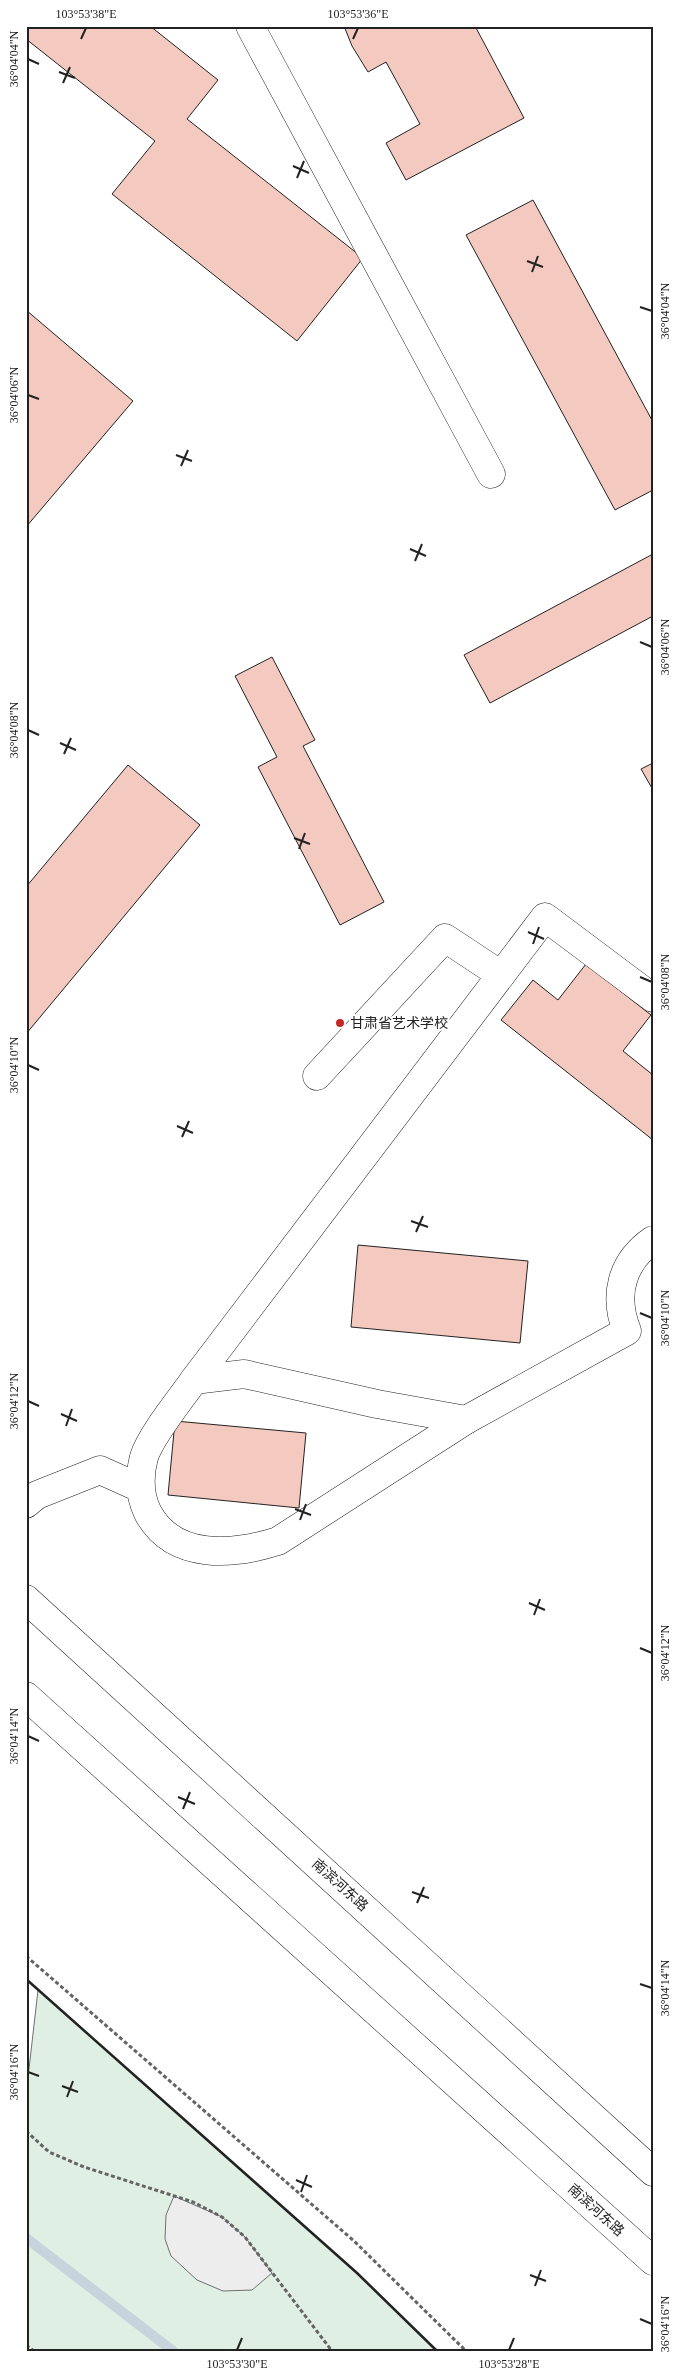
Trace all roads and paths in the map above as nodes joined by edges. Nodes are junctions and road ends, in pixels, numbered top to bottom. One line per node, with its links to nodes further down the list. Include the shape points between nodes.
1 (250, 26): 2 (main road)
2 (491, 474)
3 (500, 975): 4 (main road, via 545,917); 5 (main road, via 445,938); 7 (main road)
4 (653, 998)
5 (317, 1076)
6 (653, 1240): 8 (main road, via 631,1260 623,1276 619,1304 627,1331)
7 (194, 1380): 8 (main road, via 244,1374 376,1404); 9 (main road, via 145,1454)
8 (466, 1420): 9 (main road, via 278,1541 255,1548 208,1550 177,1542 152,1520)
9 (140, 1488): 10 (main road, via 100,1470 37,1494)
10 (26, 1504)
11 (26, 1599): 15 (main road, 南滨河东路)
12 (26, 1696): 16 (main road, 南滨河东路)
13 (26, 1956): 20 (path, via 354,2241)
14 (26, 2131): 19 (path, via 49,2152 84,2167 193,2202 222,2217 245,2237)
15 (653, 2172)
16 (653, 2261)
17 (26, 2345): 18 (path)
18 (34, 2351)
19 (332, 2351)
20 (466, 2351)

